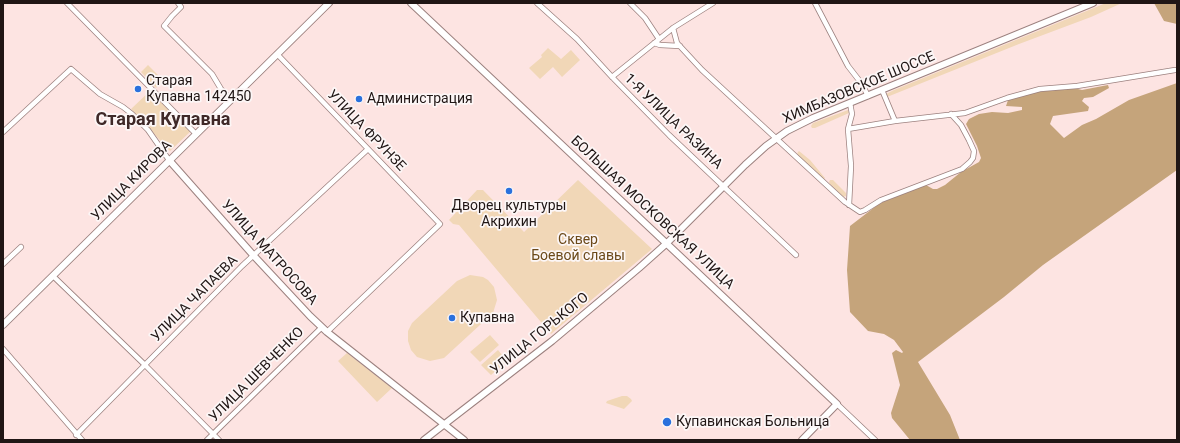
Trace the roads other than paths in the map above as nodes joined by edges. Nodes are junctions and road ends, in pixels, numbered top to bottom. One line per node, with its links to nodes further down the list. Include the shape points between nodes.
1 (67, 3): 26 (street)
2 (178, 3): 20 (street, via 181,7 164,26 212,74)
3 (329, 3): 15 (street, УЛИЦА КИРОВА)
4 (411, 3): 32 (street, БОЛЬШАЯ МОСКОВСКАЯ УЛИЦА)
5 (537, 3): 17 (street, 1-Я УЛИЦА РАЗИНА, via 577,39)
6 (630, 3): 13 (street, via 646,18)
7 (702, 3): 11 (street)
8 (713, 3): 11 (street)
9 (815, 3): 19 (street, via 848,66)
10 (1093, 3): 18 (street, ХИМБАЗОВСКОЕ ШОССЕ)
11 (705, 8): 12 (street)
12 (673, 28): 13 (street); 14 (street)
13 (656, 41): 14 (street, via 660,45); 17 (street)
14 (680, 46): 27 (street, via 702,70)
15 (277, 54): 20 (street, УЛИЦА КИРОВА); 28 (street, УЛИЦА ФРУНЗЕ)
16 (1175, 70): 22 (street, via 1035,90 970,112)
17 (612, 77): 30 (street, 1-Я УЛИЦА РАЗИНА)
18 (882, 90): 19 (street, ХИМБАЗОВСКОЕ ШОССЕ); 23 (street)
19 (868, 96): 21 (street, ХИМБАЗОВСКОЕ ШОССЕ)
20 (231, 99): 26 (street, УЛИЦА КИРОВА)
21 (850, 103): 24 (street, via 852,114); 27 (street, ХИМБАЗОВСКОЕ ШОССЕ, via 802,123)
22 (951, 114): 23 (street); 31 (street, via 970,140 974,151 970,162 962,169 881,200 860,212)
23 (895, 121): 24 (street)
24 (848, 129): 31 (street, via 851,166)
25 (3, 132): 29 (street, УЛИЦА МАТРОСОВА, via 71,69 96,92 132,114 151,134)
26 (196, 134): 29 (street, УЛИЦА КИРОВА)
27 (777, 138): 30 (street, ХИМБАЗОВСКОЕ ШОССЕ); 31 (street)
28 (368, 149): 35 (street, УЛИЦА ЧАПАЕВА); 40 (street, УЛИЦА ФРУНЗЕ, via 440,224)
29 (169, 160): 35 (street, УЛИЦА МАТРОСОВА); 37 (street, УЛИЦА КИРОВА)
30 (723, 186): 32 (street, ХИМБАЗОВСКОЕ ШОССЕ); 34 (street, 1-Я УЛИЦА РАЗИНА)
31 (849, 205)
32 (667, 243): 43 (street, БОЛЬШАЯ МОСКОВСКАЯ УЛИЦА); 44 (street, УЛИЦА ГОРЬКОГО, via 578,319)
33 (21, 247): 36 (street)
34 (796, 254)
35 (254, 256): 39 (street, УЛИЦА МАТРОСОВА); 42 (street, УЛИЦА ЧАПАЕВА)
36 (3, 264)
37 (53, 276): 38 (street, УЛИЦА КИРОВА); 42 (street)
38 (3, 325)
39 (322, 327): 40 (street, УЛИЦА МАТРОСОВА); 45 (street, УЛИЦА ШЕВЧЕНКО)
40 (327, 332): 44 (street, УЛИЦА МАТРОСОВА)
41 (3, 349): 46 (street)
42 (146, 365): 45 (street); 46 (street, УЛИЦА ЧАПАЕВА)
43 (838, 404): 52 (street); 53 (street, БОЛЬШАЯ МОСКОВСКАЯ УЛИЦА)
44 (445, 424): 50 (street, УЛИЦА ГОРЬКОГО); 51 (street, УЛИЦА МАТРОСОВА)
45 (213, 434): 48 (street, УЛИЦА ШЕВЧЕНКО); 49 (street)
46 (76, 435): 47 (street)
47 (82, 440)
48 (207, 440)
49 (219, 440)
50 (424, 440)
51 (464, 440)
52 (802, 440)
53 (875, 440)

